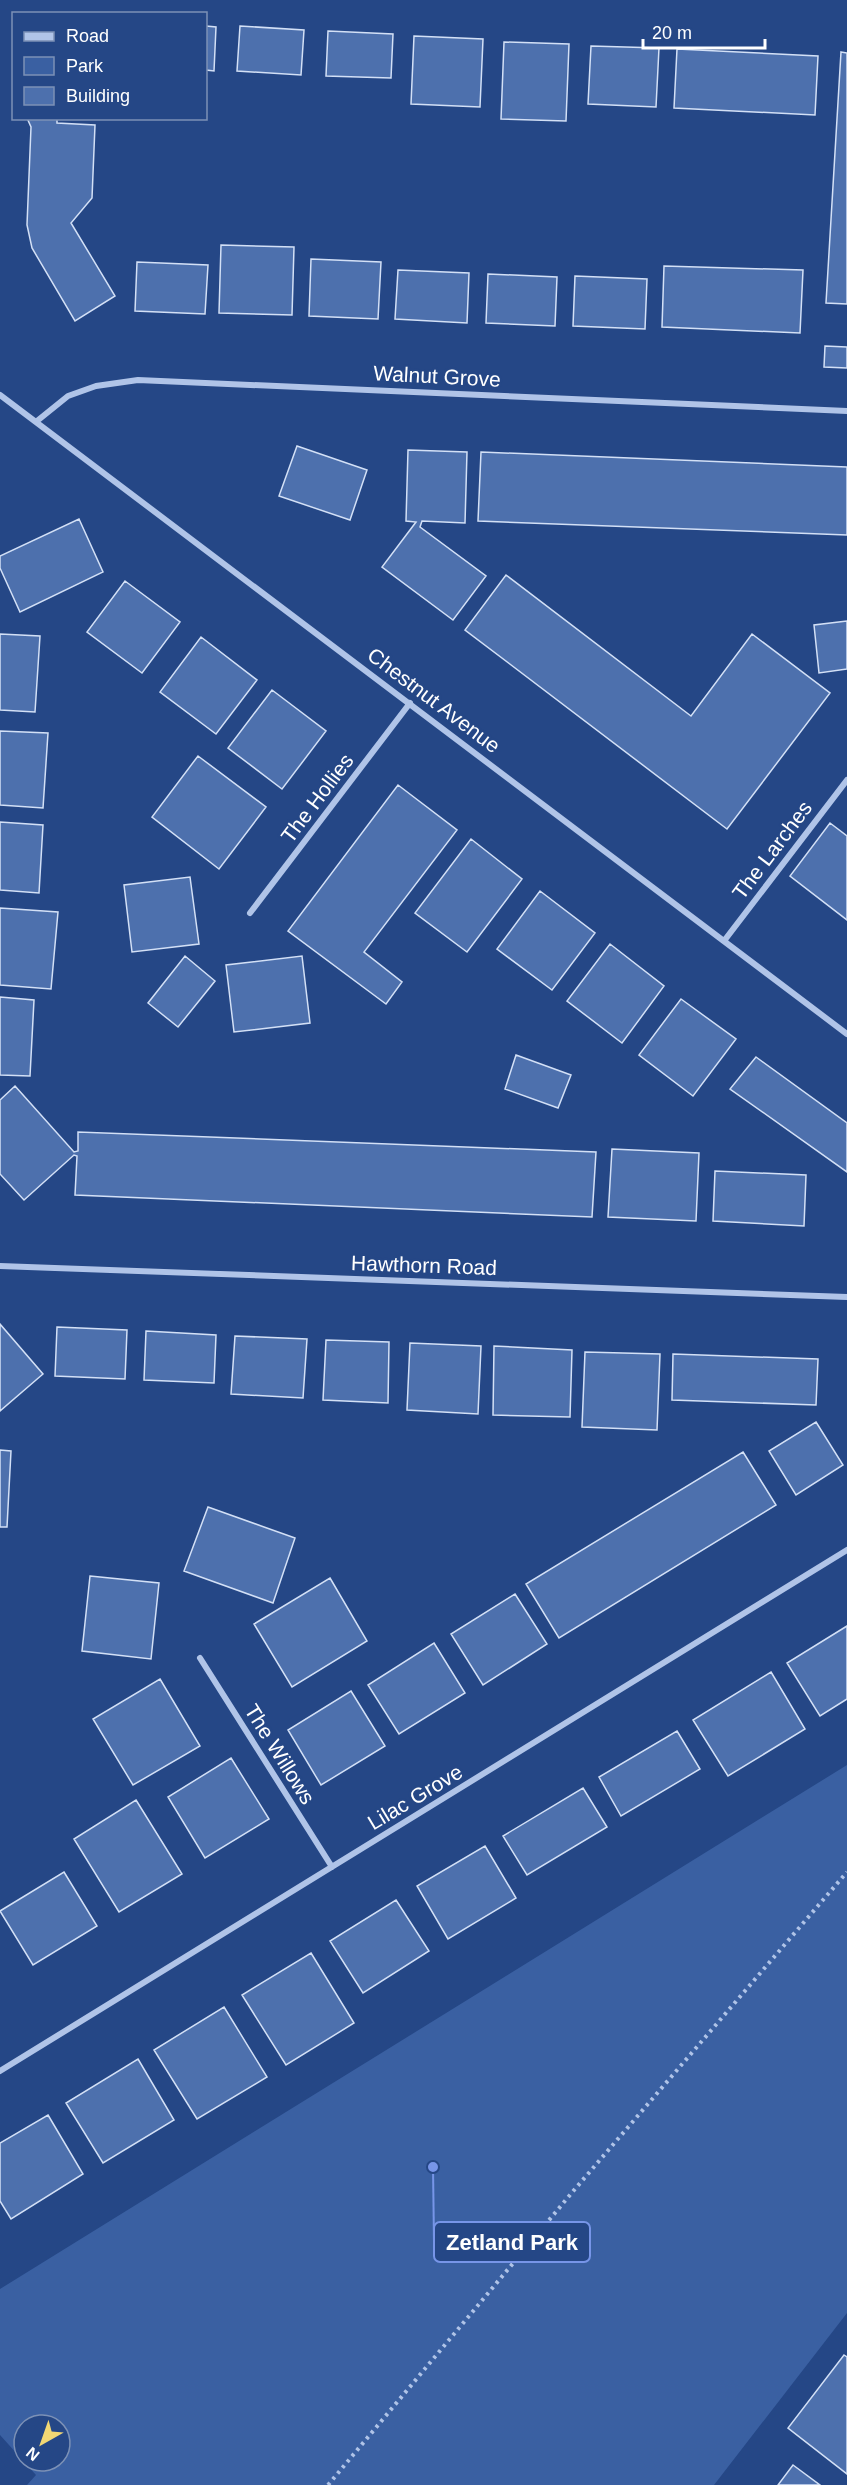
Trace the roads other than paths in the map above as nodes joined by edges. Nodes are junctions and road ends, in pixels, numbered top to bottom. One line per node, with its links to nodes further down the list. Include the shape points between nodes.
1 (0, 395): 3 (street, Chestnut Avenue)
2 (847, 411): 3 (street, Walnut Grove, via 138,380 96,386 68,396)
3 (37, 421): 4 (street, Chestnut Avenue)
4 (410, 703): 6 (street, The Hollies); 7 (street, Chestnut Avenue)
5 (847, 780): 7 (street, The Larches)
6 (250, 913)
7 (724, 941): 8 (street, Chestnut Avenue)
8 (847, 1034)
9 (0, 1266): 10 (street, Hawthorn Road)
10 (847, 1297)
11 (847, 1550): 13 (street, Lilac Grove)
12 (200, 1658): 13 (street, The Willows)
13 (332, 1867): 14 (street, Lilac Grove)
14 (0, 2072)

